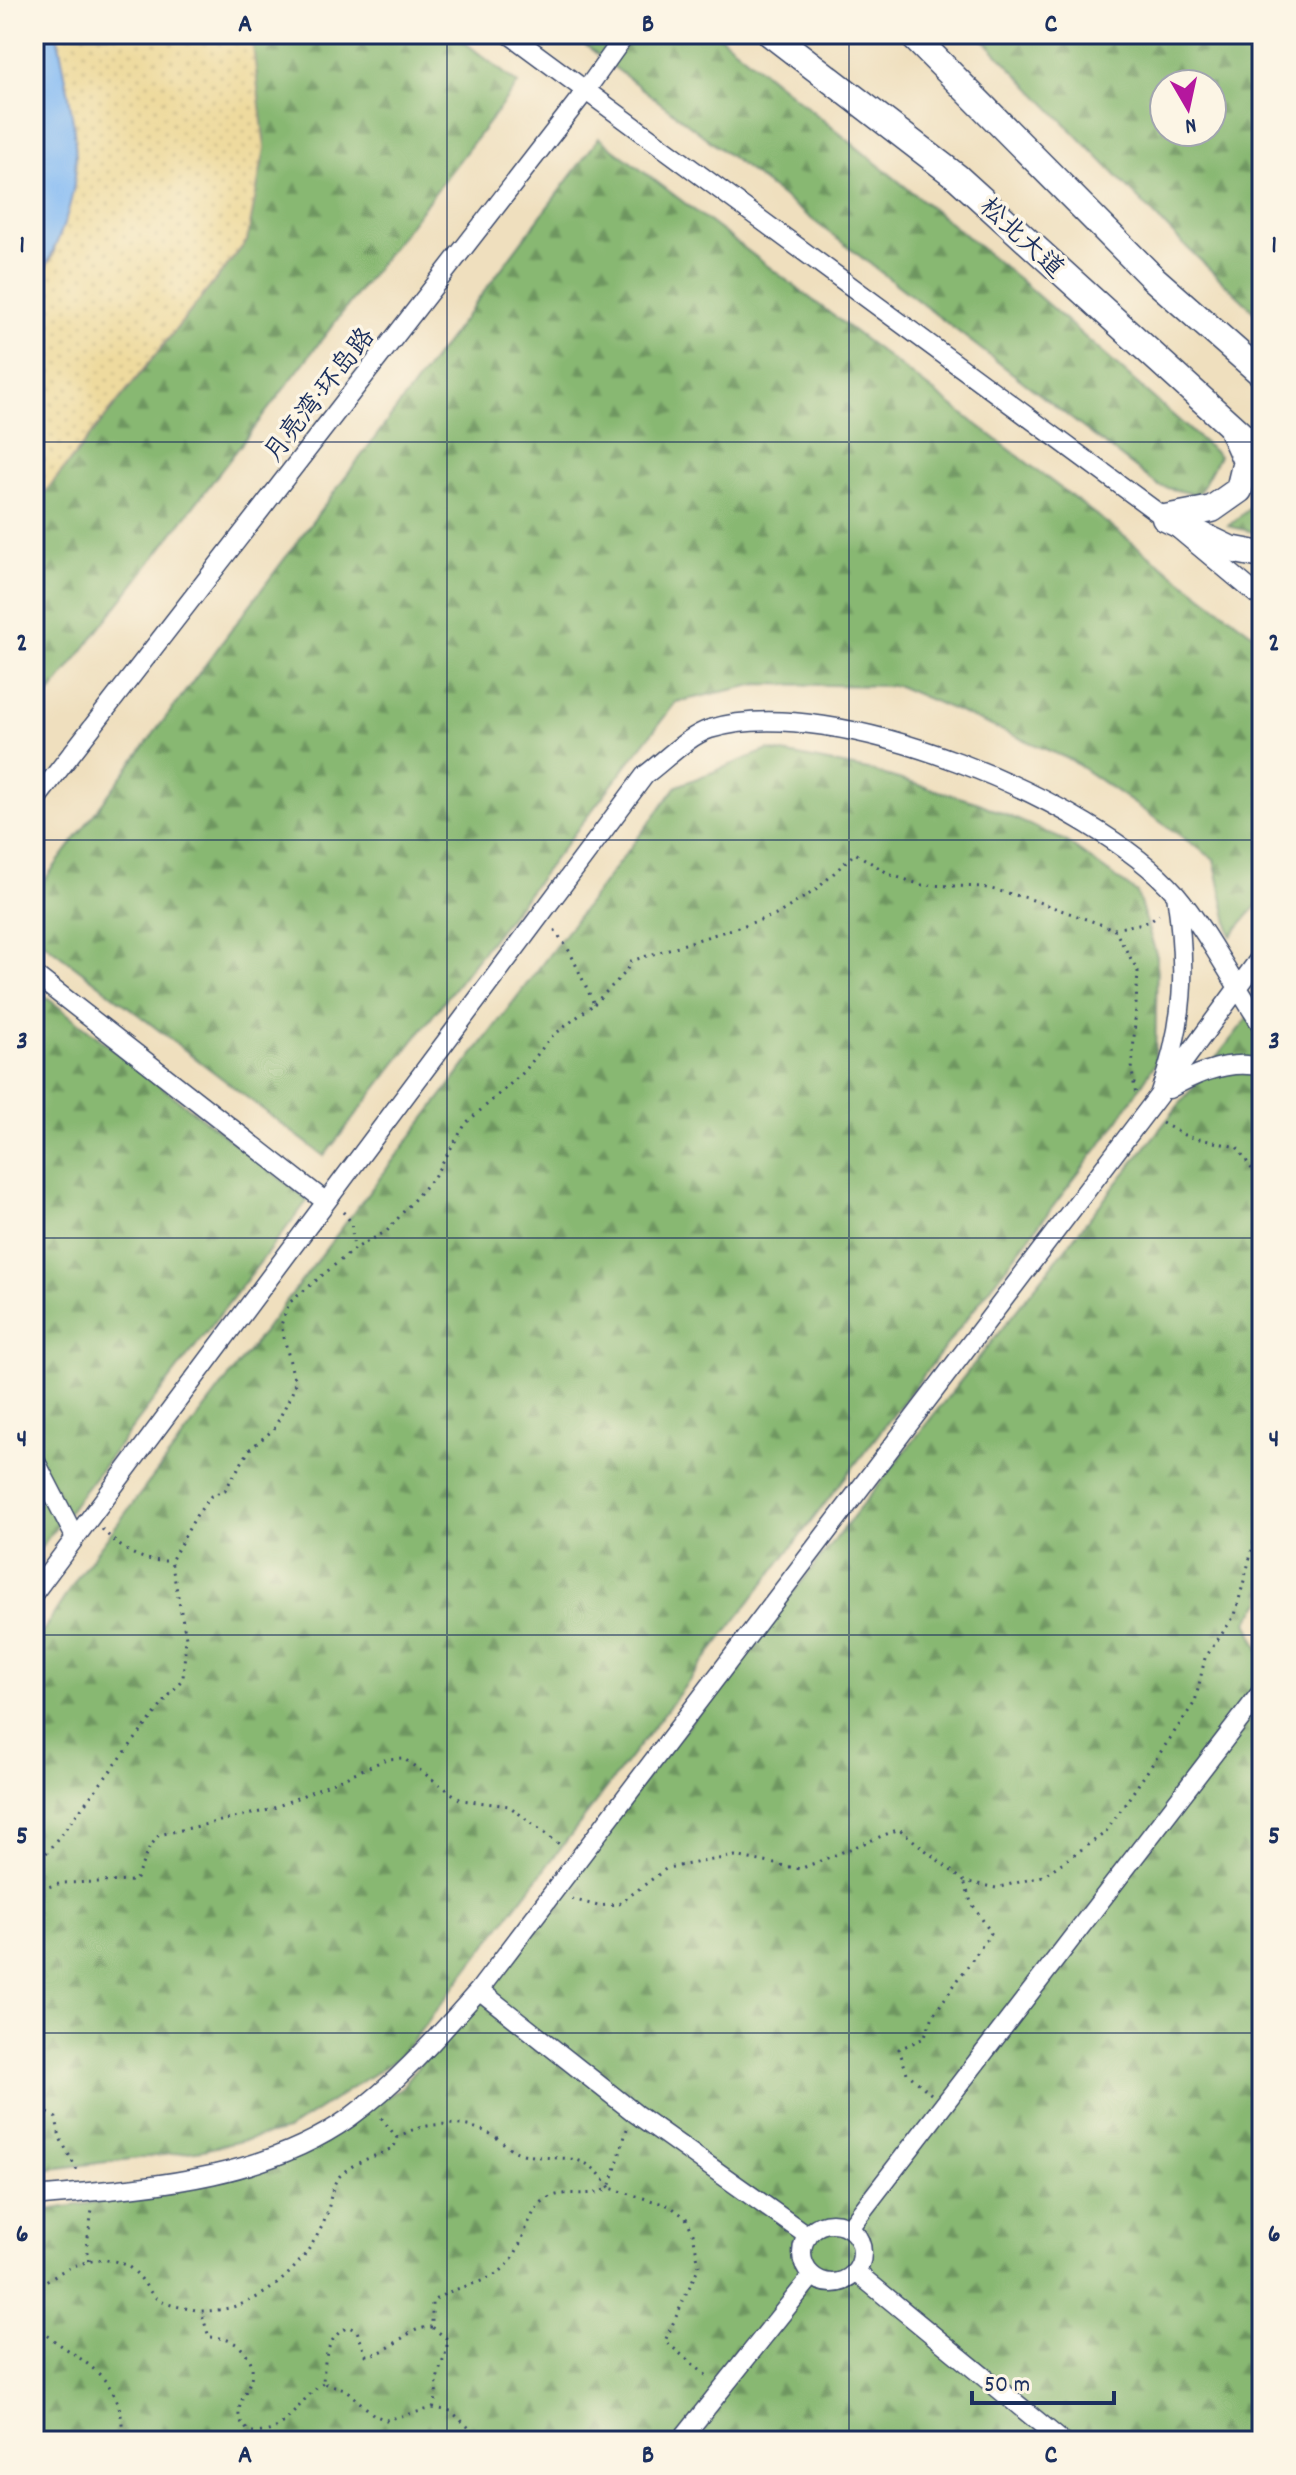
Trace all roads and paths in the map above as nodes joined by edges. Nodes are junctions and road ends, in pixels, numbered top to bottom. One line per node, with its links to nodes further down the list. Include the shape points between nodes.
1 (509, 34): 5 (street)
2 (626, 34): 5 (street, 月亮湾·环岛路)
3 (771, 34): 7 (highway, 松北大道, via 957,177)
4 (911, 34): 6 (highway, via 1153,278)
5 (584, 93): 9 (street); 12 (street, 月亮湾·环岛路)
6 (1262, 374)
7 (1231, 429): 8 (highway, 松北大道); 9 (highway, via 1246,461 1239,490 1212,509)
8 (1262, 454)
9 (1165, 518): 10 (highway, via 1230,549); 11 (street)
10 (1262, 555)
11 (1262, 599)
12 (34, 802)
13 (1176, 899): 14 (street, via 1113,839 1025,788 854,732 764,721 707,730 645,775); 15 (path, via 1148,922); 18 (street); 22 (street, via 1185,949 1181,1004 1173,1058)
14 (541, 914): 19 (path, via 570,952); 25 (street)
15 (1114, 929): 19 (path, via 983,887 922,885 891,875 855,853 816,890 776,915 631,961); 23 (path, via 1138,971 1132,1071 1136,1100)
16 (1262, 955): 18 (street)
17 (34, 974): 25 (street)
18 (1237, 988): 20 (street); 22 (street)
19 (594, 1004): 26 (path, via 550,1038 524,1072 466,1123 435,1175 387,1231)
20 (1262, 1026)
21 (1262, 1067): 22 (street, via 1205,1071)
22 (1159, 1095): 23 (street)
23 (1145, 1113): 24 (path, via 1186,1136 1237,1147); 34 (street)
24 (1262, 1185)
25 (326, 1202): 26 (path, via 351,1222); 29 (street)
26 (354, 1249): 31 (path, via 289,1303 281,1325 295,1383 292,1393 274,1429 250,1449 225,1490 211,1496)
27 (34, 1458): 30 (street)
28 (1262, 1512): 36 (path, via 1235,1615 1205,1658 1195,1702 1105,1833 1043,1876 996,1888)
29 (90, 1517): 30 (street); 31 (path, via 129,1555)
30 (75, 1537): 32 (street)
31 (171, 1561): 35 (path, via 186,1637 183,1678 40,1861)
32 (34, 1593)
33 (1262, 1691): 42 (street)
34 (579, 1859): 37 (path, via 509,1806 461,1800 403,1758 387,1759 269,1810 159,1835 135,1881 62,1883); 38 (street)
35 (34, 1862)
36 (964, 1881): 38 (path, via 899,1829 800,1869 735,1856 667,1868 619,1904 598,1906); 42 (path, via 991,1933 934,2014 924,2038 899,2049 907,2073)
37 (34, 1891)
38 (554, 1891): 39 (street)
39 (479, 1990): 40 (street, via 404,2073); 43 (street)
40 (369, 2101): 44 (path); 46 (street, via 347,2119 283,2153 157,2186)
41 (34, 2105): 46 (path, via 56,2118 60,2138)
42 (945, 2106): 48 (street)
43 (636, 2114): 45 (path, via 623,2134); 49 (street)
44 (397, 2138): 45 (path, via 414,2127 470,2127 522,2154 573,2157 587,2163); 54 (path, via 394,2147 336,2181 321,2227 282,2281 237,2308)
45 (610, 2188): 56 (path, via 596,2196 559,2194 544,2200 502,2270 445,2291 432,2302); 58 (path, via 670,2206 686,2218 699,2266 665,2341)
46 (90, 2192): 47 (street); 50 (path)
47 (34, 2197)
48 (849, 2228): 49 (street, via 830,2223); 51 (street, via 863,2253)
49 (808, 2236): 52 (street, via 802,2259)
50 (89, 2261): 53 (path, via 48,2278); 54 (path, via 123,2263 156,2298)
51 (856, 2272): 52 (street, via 830,2284); 63 (street)
52 (812, 2276): 58 (street)
53 (34, 2290)
54 (201, 2311): 57 (path, via 209,2337 239,2346 249,2359 249,2389 240,2420 248,2431 275,2432)
55 (34, 2326): 60 (path, via 97,2369 114,2391)
56 (432, 2327): 57 (path, via 414,2328 380,2354 366,2355 357,2331 339,2330 328,2351); 59 (path, via 447,2339 448,2351)
57 (323, 2383): 59 (path, via 345,2389 386,2420)
58 (722, 2389): 62 (street)
59 (433, 2408): 61 (path, via 451,2411)
60 (122, 2441)
61 (483, 2441)
62 (680, 2441)
63 (1062, 2441)

